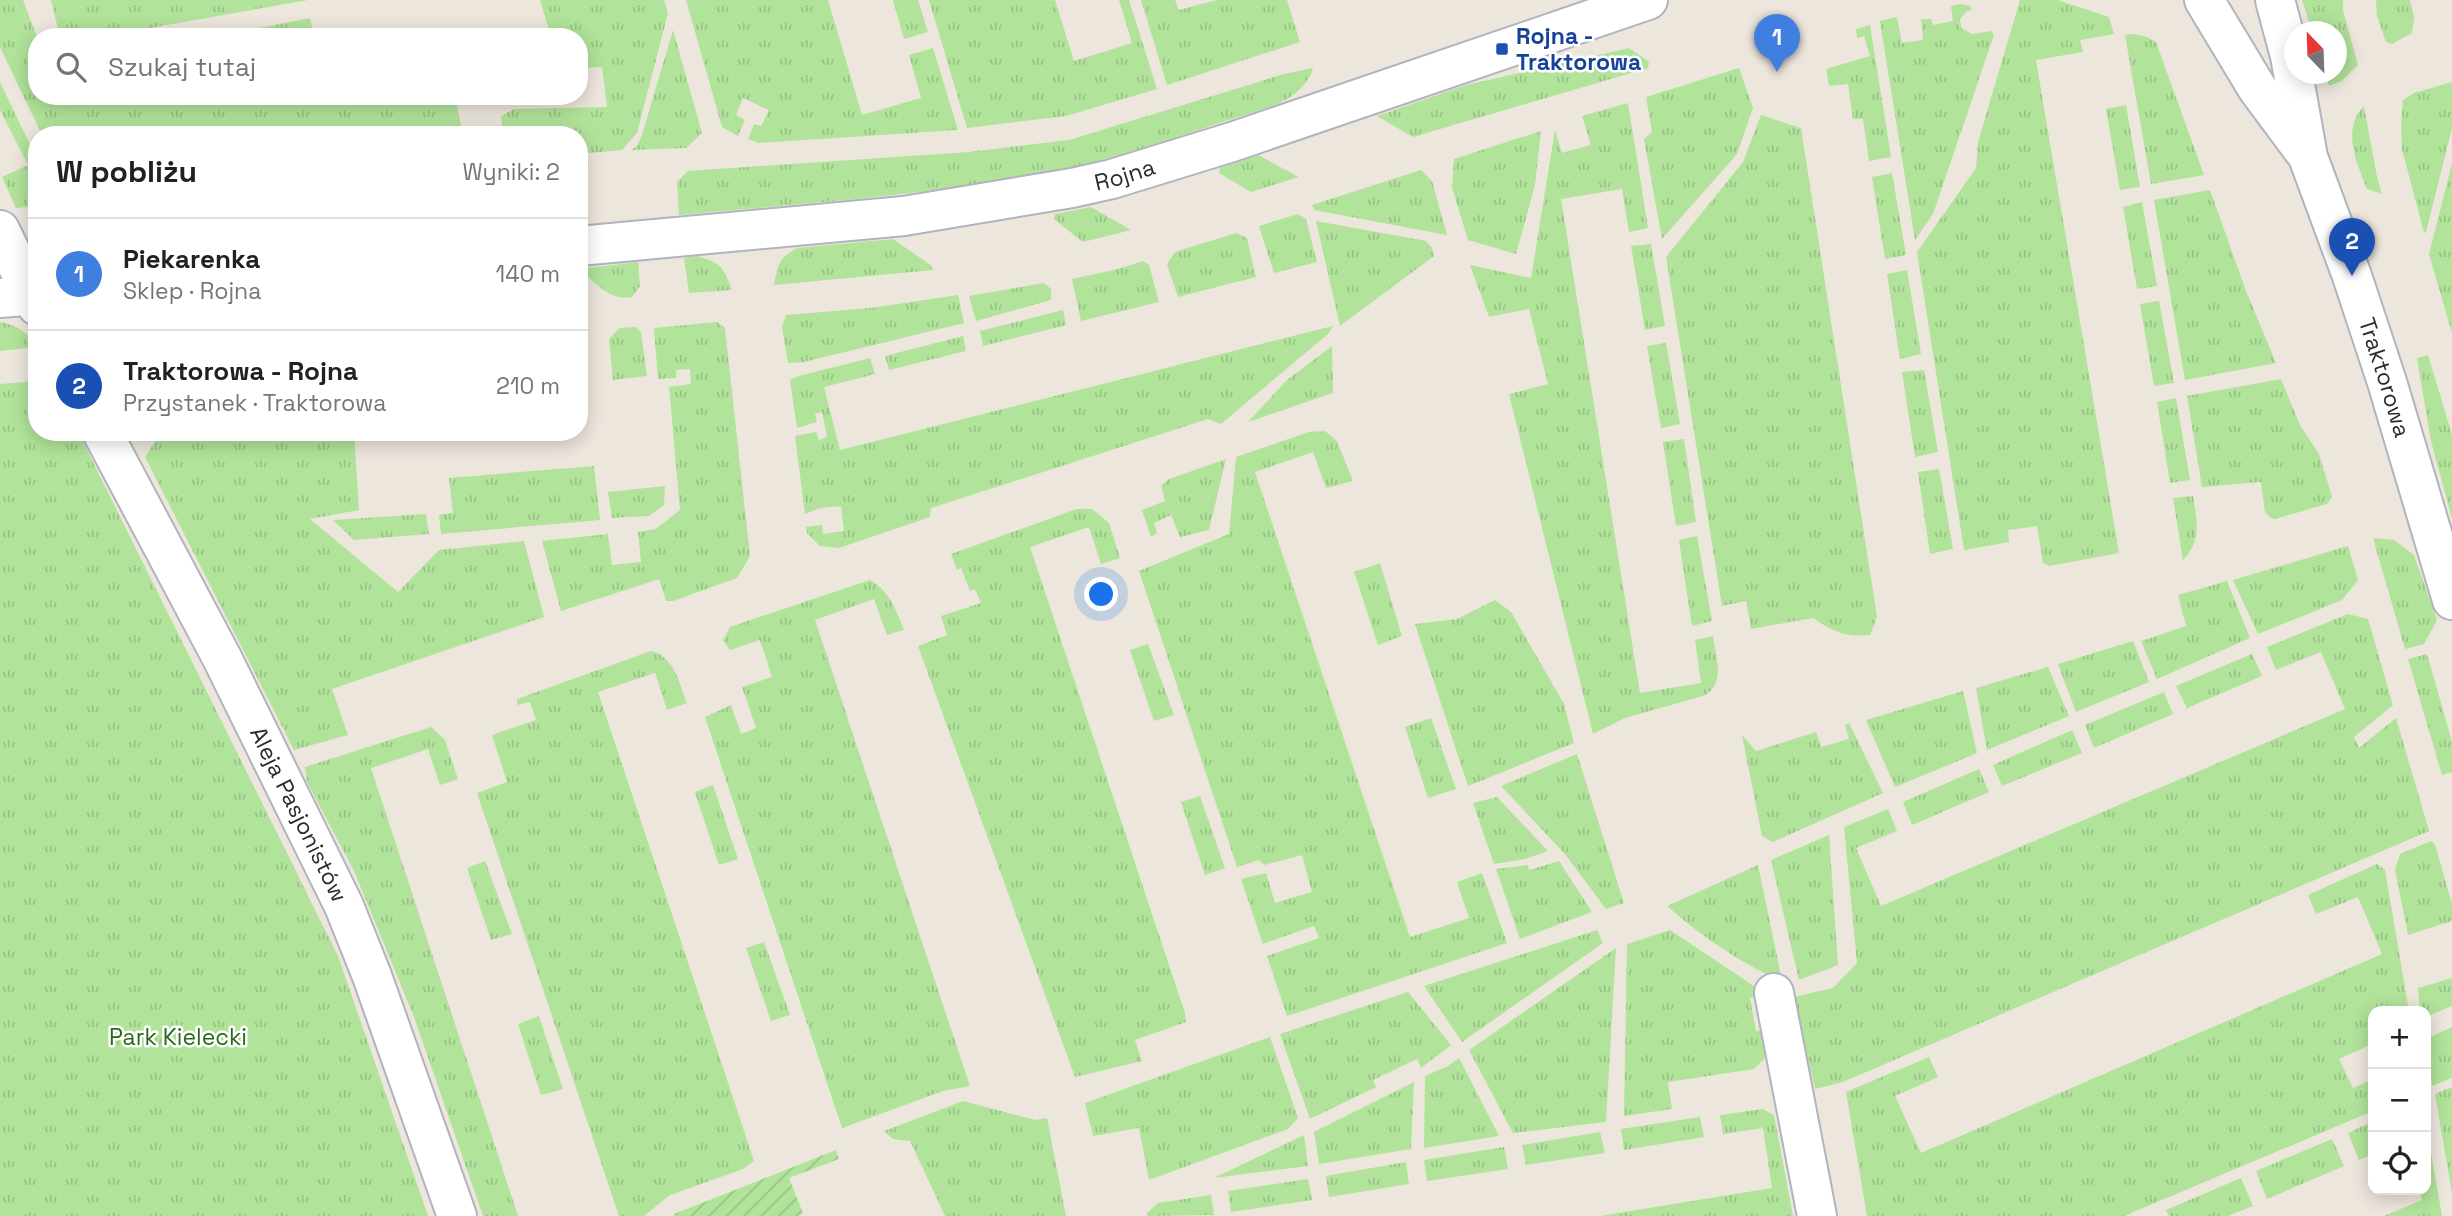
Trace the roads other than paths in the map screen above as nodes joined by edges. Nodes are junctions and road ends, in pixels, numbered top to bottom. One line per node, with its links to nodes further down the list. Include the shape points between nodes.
1 (1648, 0): 6 (street, Rojna, via 1112,179 904,216)
2 (2204, 0): 4 (street, Traktorowa, via 2257,89)
3 (2275, 0): 4 (street, Traktorowa)
4 (2308, 158): 9 (street, Traktorowa, via 2383,369)
5 (0, 230): 7 (street)
6 (588, 245)
7 (26, 298)
8 (107, 441): 11 (street, Aleja Pasjonistów, via 234,682 344,906)
9 (2452, 600)
10 (1774, 993): 12 (street)
11 (457, 1216)
12 (1817, 1216)

